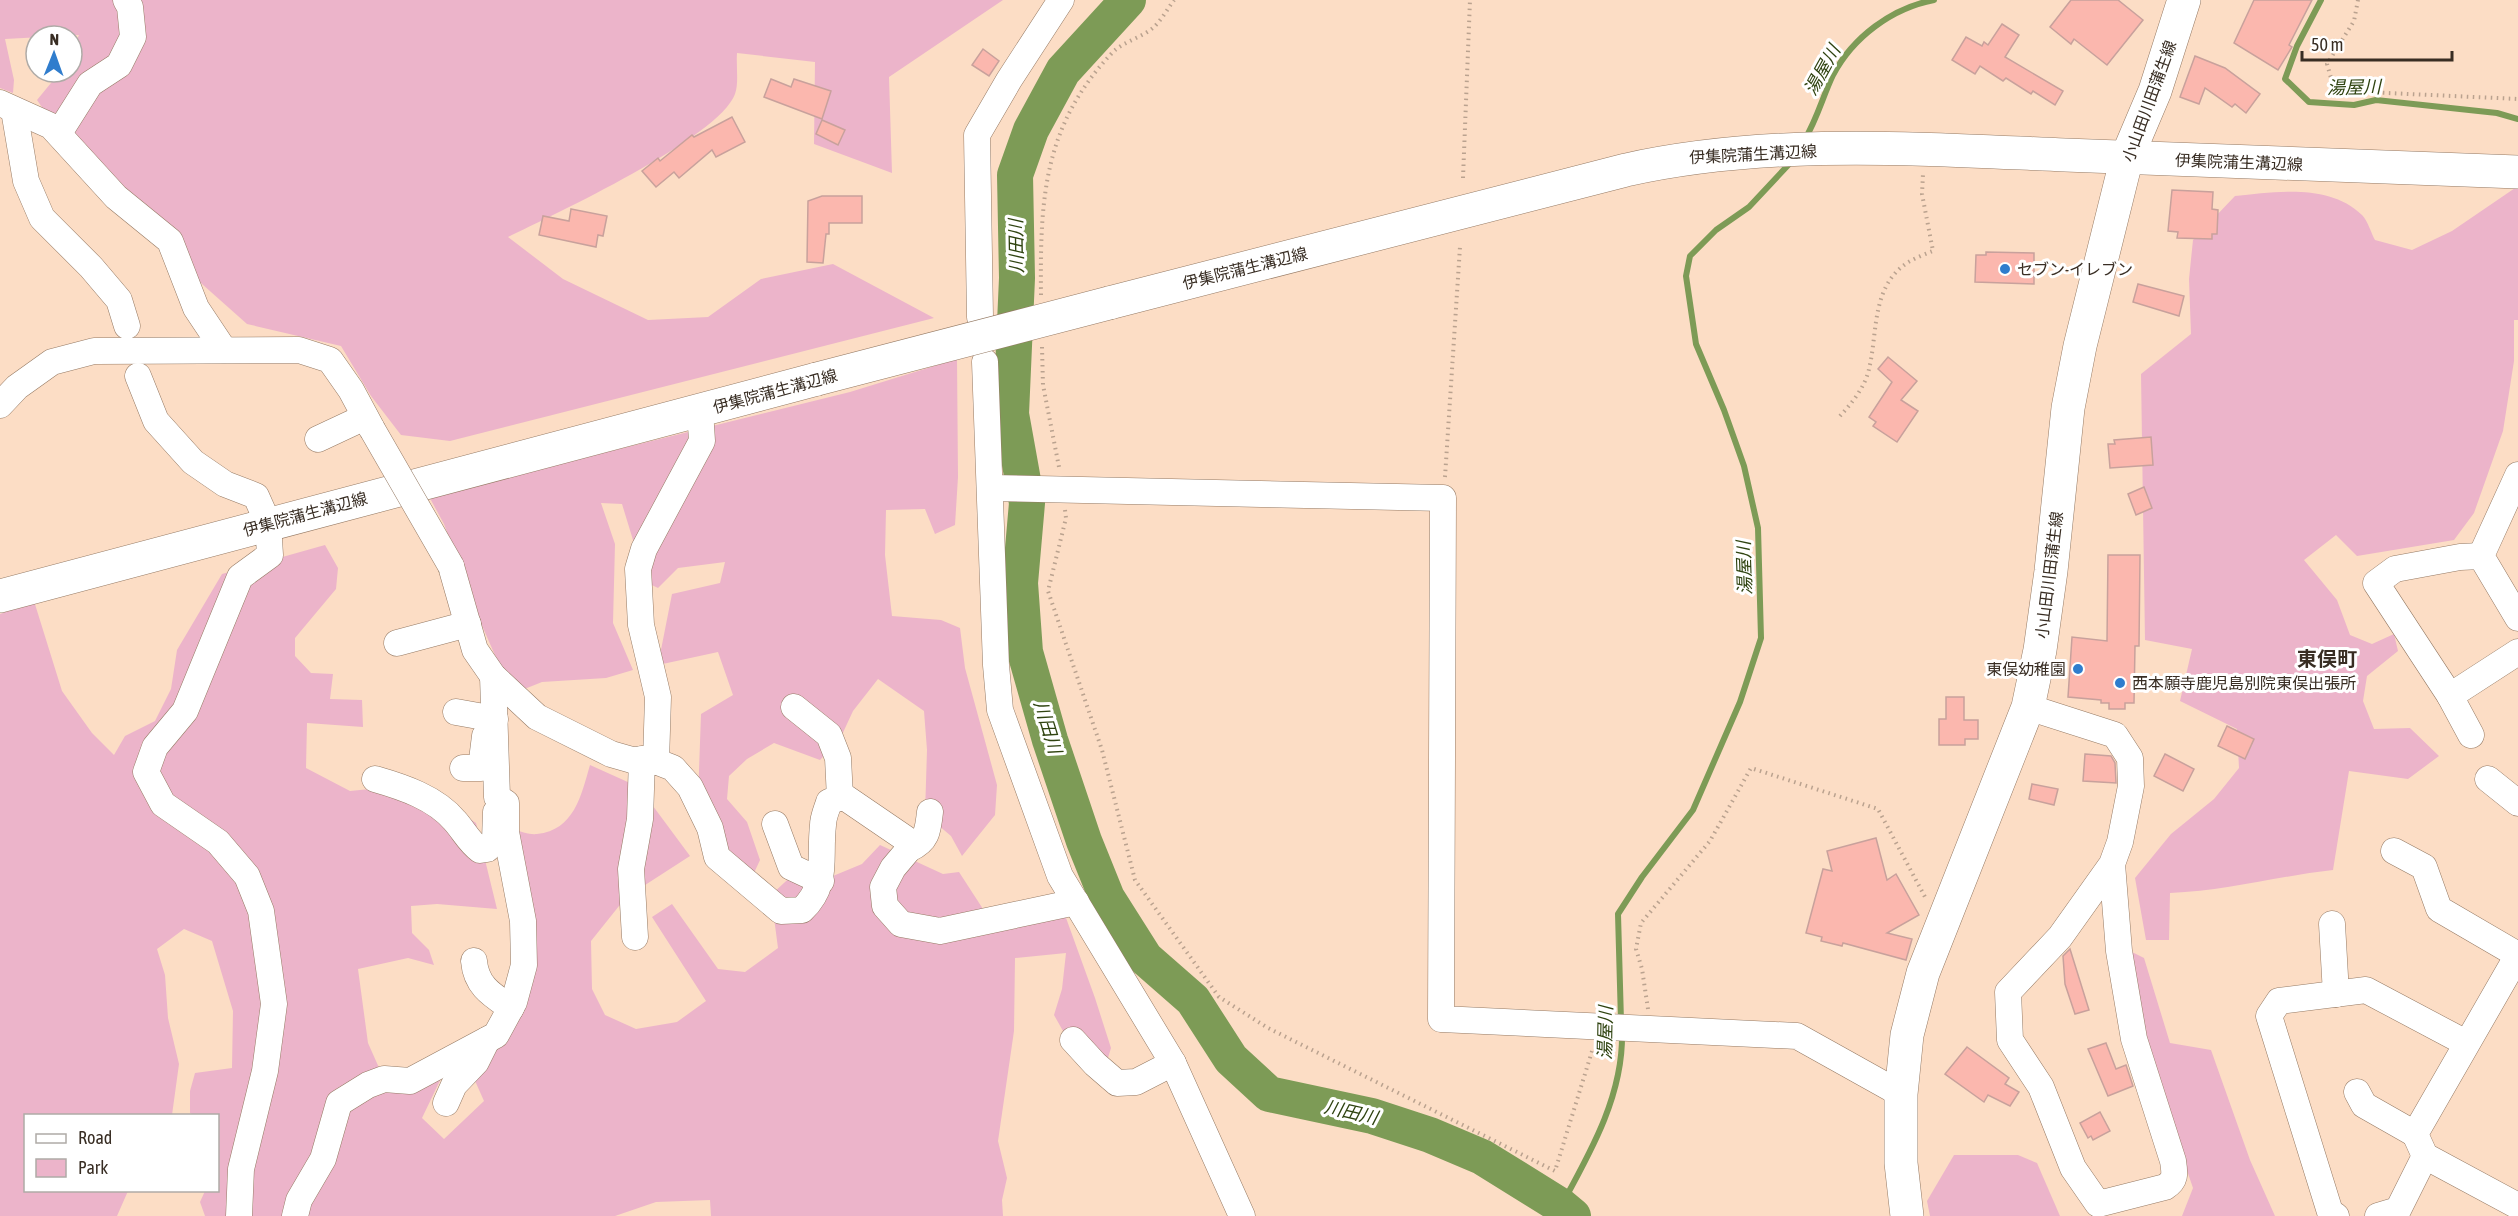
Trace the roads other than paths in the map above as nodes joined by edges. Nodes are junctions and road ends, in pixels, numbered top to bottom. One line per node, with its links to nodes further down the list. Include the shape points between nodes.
1 (126, 0): 5 (street, via 133,37 118,65 90,84)
2 (1061, 0): 8 (street, via 977,135)
3 (2184, 0): 6 (main road, 小山田川田蒲生線, via 2155,91)
4 (7, 107): 5 (street); 9 (street, via 26,182 42,218 119,300)
5 (59, 133): 10 (street, via 116,197 170,241 196,308)
6 (2127, 157): 7 (main road, 伊集院蒲生溝辺線); 14 (main road, 伊集院蒲生溝辺線, bridge, via 1925,149 1733,152 1674,159); 29 (main road, 小山田川田蒲生線, via 2068,408 2052,571)
7 (2518, 172)
8 (980, 317)
9 (127, 326)
10 (224, 350): 13 (street, via 94,351 52,362 16,387); 15 (street, via 299,350 330,360)
11 (986, 362): 18 (street)
12 (138, 376): 19 (street, via 156,421 193,462 225,484 256,496)
13 (0, 405)
14 (700, 410): 19 (main road, 伊集院蒲生溝辺線); 33 (street, via 702,441 644,549 638,569 641,625 658,697)
15 (368, 423): 16 (street); 23 (street, bridge, via 451,566)
16 (318, 438)
17 (2518, 475): 20 (street)
18 (991, 488): 47 (street, via 1000,710 1060,876); 59 (street, via 1443,498 1441,1019 1797,1036)
19 (268, 523): 21 (main road, 伊集院蒲生溝辺線); 63 (street, via 270,555 240,577 185,711 155,747 146,772 163,804 218,842 247,876 261,912 274,1004 265,1071 241,1169)
20 (2481, 556): 22 (street); 27 (street, via 2395,569 2376,583)
21 (0, 595)
22 (2518, 618)
23 (468, 624): 24 (street); 26 (street, via 475,650)
24 (397, 643)
25 (2518, 651): 27 (street)
26 (493, 676): 31 (street); 33 (street, via 537,717 611,754)
27 (2450, 696): 32 (street)
28 (794, 707): 37 (street, via 829,735 838,759)
29 (2028, 707): 45 (street, via 2115,735 2130,758 2131,786); 59 (main road, 小山田川田蒲生線, via 1923,973 1907,1035)
30 (456, 712): 31 (street)
31 (491, 718): 34 (street, via 481,768); 38 (street)
32 (2471, 735)
33 (649, 760): 46 (street, via 673,768 690,787 710,828 717,857 781,911 802,910 813,899); 49 (street, via 631,869)
34 (463, 768)
35 (375, 779): 38 (street, via 410,790 436,804 480,850 488,849 495,840)
36 (2488, 779): 39 (street)
37 (840, 798): 43 (street, via 843,796 906,839); 46 (street, via 829,802 823,823)
38 (502, 800): 41 (street); 53 (street, via 522,921 524,965)
39 (2518, 803)
40 (930, 812): 43 (street, via 928,832 921,844)
41 (521, 824)
42 (775, 824): 46 (street, via 791,867)
43 (909, 849): 47 (street, via 883,887 885,906 901,924 940,931)
44 (2394, 851): 50 (street, via 2424,867 2439,909)
45 (2112, 864): 45 (street, via 2060,937 2008,992 2010,1041 2041,1087 2073,1168 2098,1204 2165,1187 2176,1175 2134,1039 2119,951)
46 (821, 880)
47 (1076, 902): 57 (street)
48 (2332, 924): 52 (street)
49 (635, 937)
50 (2518, 955): 56 (street)
51 (474, 961): 53 (street, via 475,974 485,991)
52 (2336, 994): 56 (street, via 2366,990); 67 (street, via 2279,1001 2269,1016 2330,1212)
53 (511, 1008): 54 (street, via 496,1035)
54 (488, 1040): 60 (street, via 476,1062 448,1093); 64 (street, via 410,1081 384,1079 339,1103 322,1159 299,1200)
55 (1073, 1040): 57 (street, via 1117,1083 1136,1082)
56 (2466, 1043): 61 (street)
57 (1173, 1063): 65 (street)
58 (2357, 1092): 61 (street, via 2364,1105)
59 (1901, 1094): 66 (main road, 小山田川田蒲生線, via 1901,1162)
60 (446, 1103)
61 (2420, 1145): 62 (street); 68 (street, via 2398,1210)
62 (2515, 1208)
63 (238, 1216)
64 (296, 1216)
65 (1242, 1216)
66 (1907, 1216)
67 (2336, 1216)
68 (2378, 1216)

